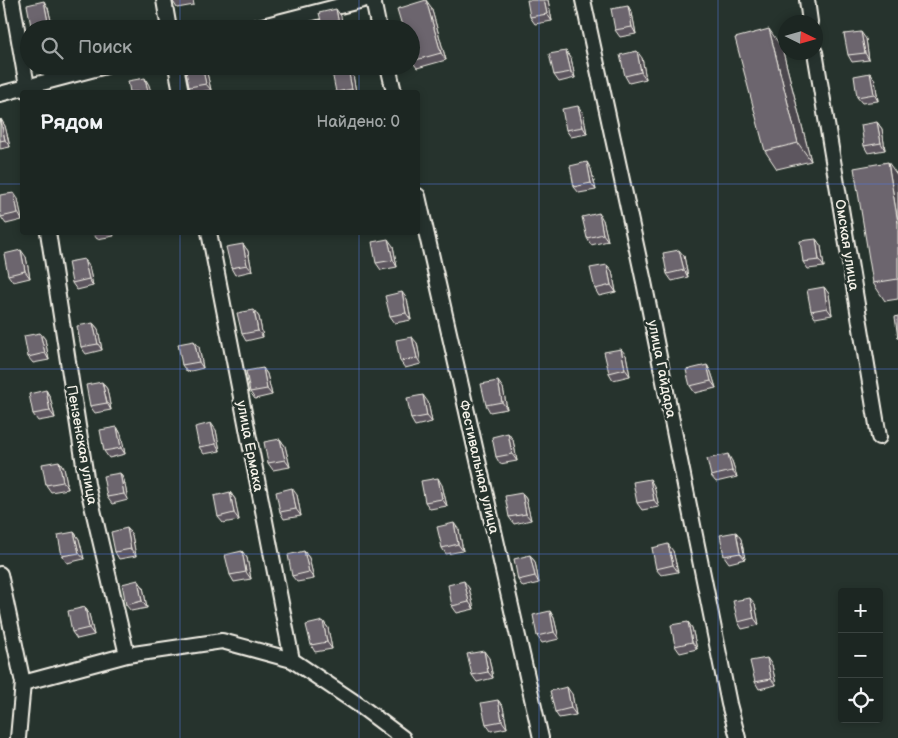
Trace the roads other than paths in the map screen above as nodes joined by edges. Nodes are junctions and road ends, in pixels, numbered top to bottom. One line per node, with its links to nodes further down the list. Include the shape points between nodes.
1 (12, 0): 11 (street)
2 (164, 0): 8 (street)
3 (363, 0): 9 (street)
4 (373, 0): 10 (street)
5 (583, 0): 33 (street, улица Гайдара)
6 (806, 0): 7 (street)
7 (809, 15)
8 (167, 20)
9 (286, 20)
10 (377, 20)
11 (20, 45)
12 (816, 60): 25 (street, Омская улица)
13 (25, 75): 17 (street)
14 (77, 75): 17 (street)
15 (178, 75): 18 (street)
16 (390, 75): 19 (street)
17 (28, 90)
18 (181, 90)
19 (394, 90)
20 (20, 91): 21 (street)
21 (0, 94)
22 (420, 205): 32 (street, Фестивальная улица)
23 (48, 235): 27 (street, Пензенская улица, via 87,484)
24 (210, 235): 28 (street, улица Ермака)
25 (879, 437)
26 (0, 574): 29 (street)
27 (126, 655): 28 (street, via 222,641); 29 (street)
28 (292, 660): 31 (street)
29 (23, 683): 30 (street)
30 (18, 738)
31 (403, 738)
32 (541, 738)
33 (738, 738)

